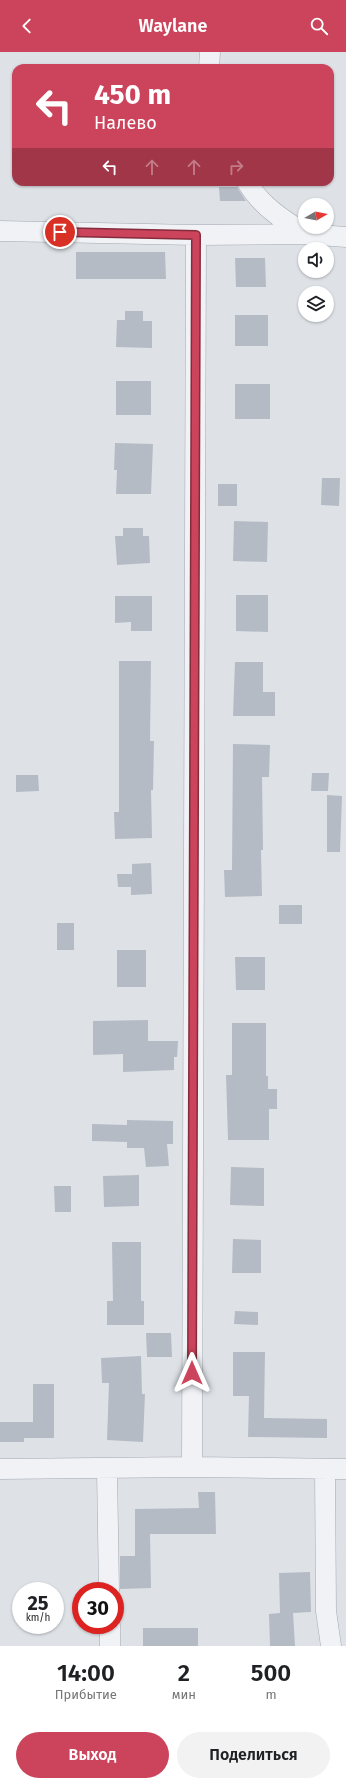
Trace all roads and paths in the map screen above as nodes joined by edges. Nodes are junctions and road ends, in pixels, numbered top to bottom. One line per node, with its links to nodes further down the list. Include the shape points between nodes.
1 (210, 52): 2 (street)
2 (209, 64)
3 (249, 186): 4 (street, via 277,216)
4 (298, 229)
5 (0, 231): 7 (street)
6 (306, 234): 7 (street); 8 (street)
7 (196, 235): 9 (street)
8 (346, 237)
9 (192, 1467): 11 (street); 13 (street)
10 (0, 1469): 11 (street)
11 (107, 1469): 14 (street)
12 (346, 1469): 13 (street)
13 (325, 1470): 17 (street, via 326,1611)
14 (109, 1582)
15 (110, 1634): 16 (street)
16 (110, 1646)
17 (331, 1646)

